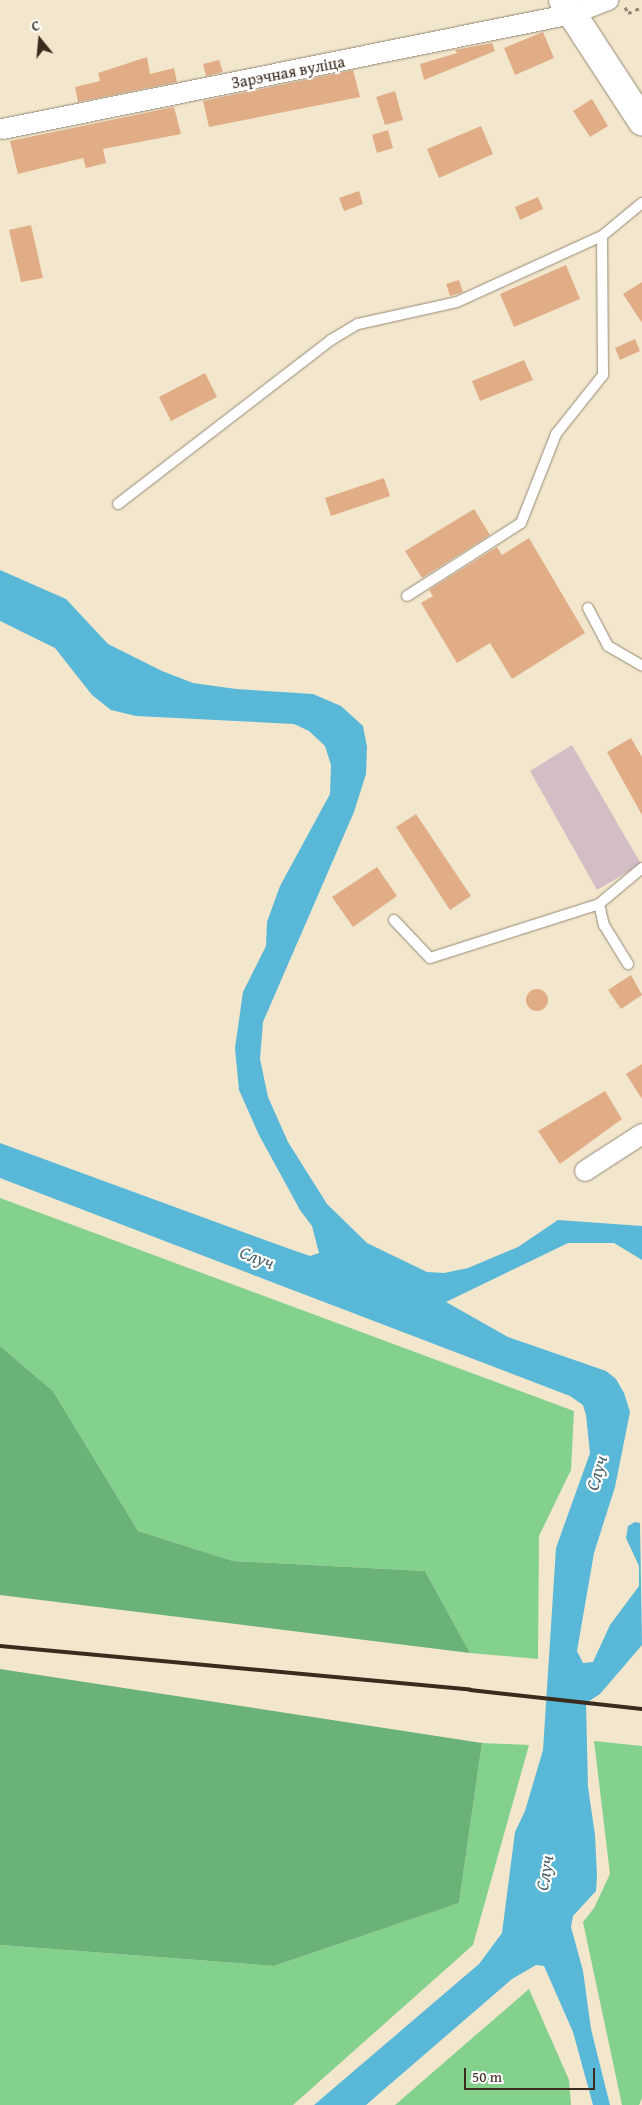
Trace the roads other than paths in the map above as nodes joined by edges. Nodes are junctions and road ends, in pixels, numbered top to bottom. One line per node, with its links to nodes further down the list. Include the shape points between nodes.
1 (608, 0): 2 (street, Зарэчная вуліца)
2 (567, 7): 3 (main road); 4 (street, Зарэчная вуліца)
3 (642, 121)
4 (4, 129)
5 (642, 202): 6 (lane)
6 (602, 236): 7 (lane, via 457,302 358,324 331,340); 8 (lane, via 603,375 556,434 521,523)
7 (118, 504)
8 (407, 596)
9 (588, 608): 10 (lane, via 608,646)
10 (642, 666)
11 (642, 868): 12 (lane)
12 (599, 904): 13 (lane, via 430,958); 14 (lane, via 604,925)
13 (394, 920)
14 (628, 964)
15 (642, 1134): 16 (street)
16 (585, 1171)

